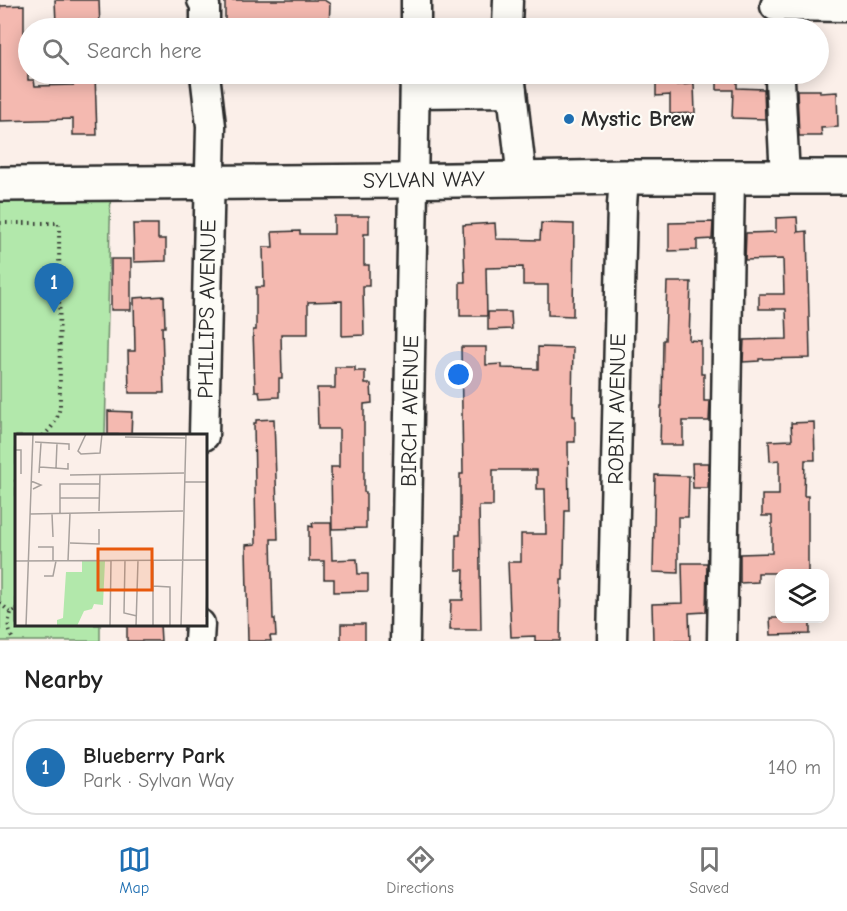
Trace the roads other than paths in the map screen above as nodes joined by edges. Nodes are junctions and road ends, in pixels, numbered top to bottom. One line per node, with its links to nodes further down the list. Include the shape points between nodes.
1 (202, 0): 6 (street)
2 (416, 0): 7 (street)
3 (508, 0): 8 (street)
4 (775, 6): 5 (street)
5 (847, 7)
6 (205, 18)
7 (416, 18)
8 (507, 18)
9 (206, 84): 19 (street, PHILLIPS AVENUE, via 211,126)
10 (415, 84): 18 (street, BIRCH AVENUE)
11 (511, 84): 17 (street)
12 (780, 84): 15 (street)
13 (624, 177): 14 (main road, SYLVAN WAY); 17 (main road, SYLVAN WAY); 25 (street, ROBIN AVENUE)
14 (730, 177): 15 (main road, SYLVAN WAY); 26 (street)
15 (785, 177): 16 (main road, SYLVAN WAY)
16 (847, 177)
17 (522, 179): 18 (main road, SYLVAN WAY)
18 (414, 180): 19 (main road, SYLVAN WAY); 24 (street, BIRCH AVENUE)
19 (209, 182): 20 (main road, SYLVAN WAY); 21 (street, PHILLIPS AVENUE)
20 (0, 184)
21 (204, 434)
22 (200, 626): 23 (street)
23 (199, 641)
24 (405, 641)
25 (612, 641)
26 (722, 641)

